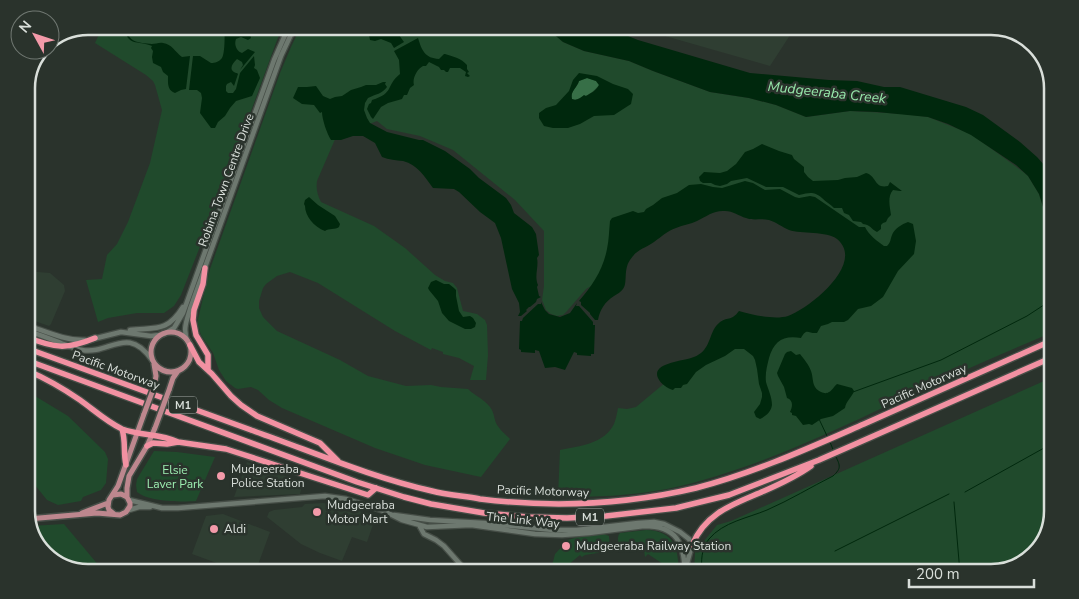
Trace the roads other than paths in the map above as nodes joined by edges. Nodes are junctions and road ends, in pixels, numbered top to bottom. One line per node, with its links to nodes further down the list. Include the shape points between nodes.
1 (285, 35): 3 (main road, Robina Town Centre Drive)
2 (290, 35): 3 (main road, Robina Town Centre Drive)
3 (271, 77): 4 (main road, Robina Town Centre Drive)
4 (262, 102): 5 (main road, Robina Town Centre Drive); 6 (main road, Robina Town Centre Drive)
5 (205, 268): 15 (main road, Robina Town Centre Drive, via 185,326); 22 (highway, via 193,320 196,335 208,355)
6 (190, 295): 8 (main road, via 176,317 166,325); 11 (main road, Robina Town Centre Drive, via 177,323)
7 (35, 328): 10 (main road)
8 (121, 332): 11 (main road, via 151,336); 12 (main road)
9 (35, 333): 14 (main road)
10 (51, 333): 12 (main road, via 76,340); 14 (main road)
11 (162, 334): 15 (main road, via 178,334); 19 (main road, via 152,344)
12 (95, 338): 17 (highway)
13 (35, 340): 17 (highway, via 53,346)
14 (55, 341): 17 (main road)
15 (189, 344): 22 (highway, M1, via 196,358); 23 (main road, via 189,360)
16 (1044, 344): 31 (highway, Pacific Motorway / M1, via 767,465 699,487 637,500 518,503 434,492)
17 (71, 346): 19 (main road, via 89,351 126,343 141,348)
18 (35, 351): 31 (highway, Pacific Motorway / M1)
19 (152, 361): 23 (main road, via 164,372); 26 (main road, bridge, via 156,374 154,387)
20 (1044, 361): 30 (highway, Pacific Motorway / M1)
21 (35, 363): 33 (highway, Pacific Motorway / M1)
22 (208, 370): 31 (highway, M1, via 247,410 320,443)
23 (179, 371): 27 (main road, bridge, via 173,378)
24 (35, 375): 25 (highway, M1, via 79,399)
25 (122, 429): 26 (highway, M1); 32 (highway)
26 (137, 433): 27 (highway, M1); 32 (main road)
27 (152, 435): 28 (highway, M1); 29 (main road)
28 (178, 442): 29 (highway, M1); 33 (highway, M1, via 236,451 368,495)
29 (147, 446): 35 (main road, via 129,476)
30 (819, 460): 33 (highway, Pacific Motorway / M1, via 729,495 676,508 606,516 538,518 484,513 431,504); 46 (highway, via 786,481 718,513 704,526)
31 (340, 462)
32 (126, 465): 34 (main road)
33 (376, 488)
34 (113, 495): 35 (main road, via 121,494); 36 (main road)
35 (128, 499): 37 (main road); 38 (main road)
36 (108, 503): 39 (main road); 40 (main road)
37 (156, 507): 38 (main road); 41 (main road, via 187,508 326,496 346,499)
38 (129, 510): 39 (main road, via 120,515)
39 (114, 514): 40 (main road)
40 (77, 515): 42 (main road)
41 (393, 515): 43 (main road); 44 (main road)
42 (36, 519)
43 (449, 524): 44 (main road); 45 (main road, The Link Way, via 496,524 578,534)
44 (420, 525): 47 (main road, via 424,534 439,542)
45 (612, 529): 46 (main road, via 645,522 660,523 680,532); 48 (main road, The Link Way, via 660,527 677,539)
46 (692, 545): 49 (main road, The Link Way)
47 (461, 564)
48 (684, 564)
49 (687, 564)

